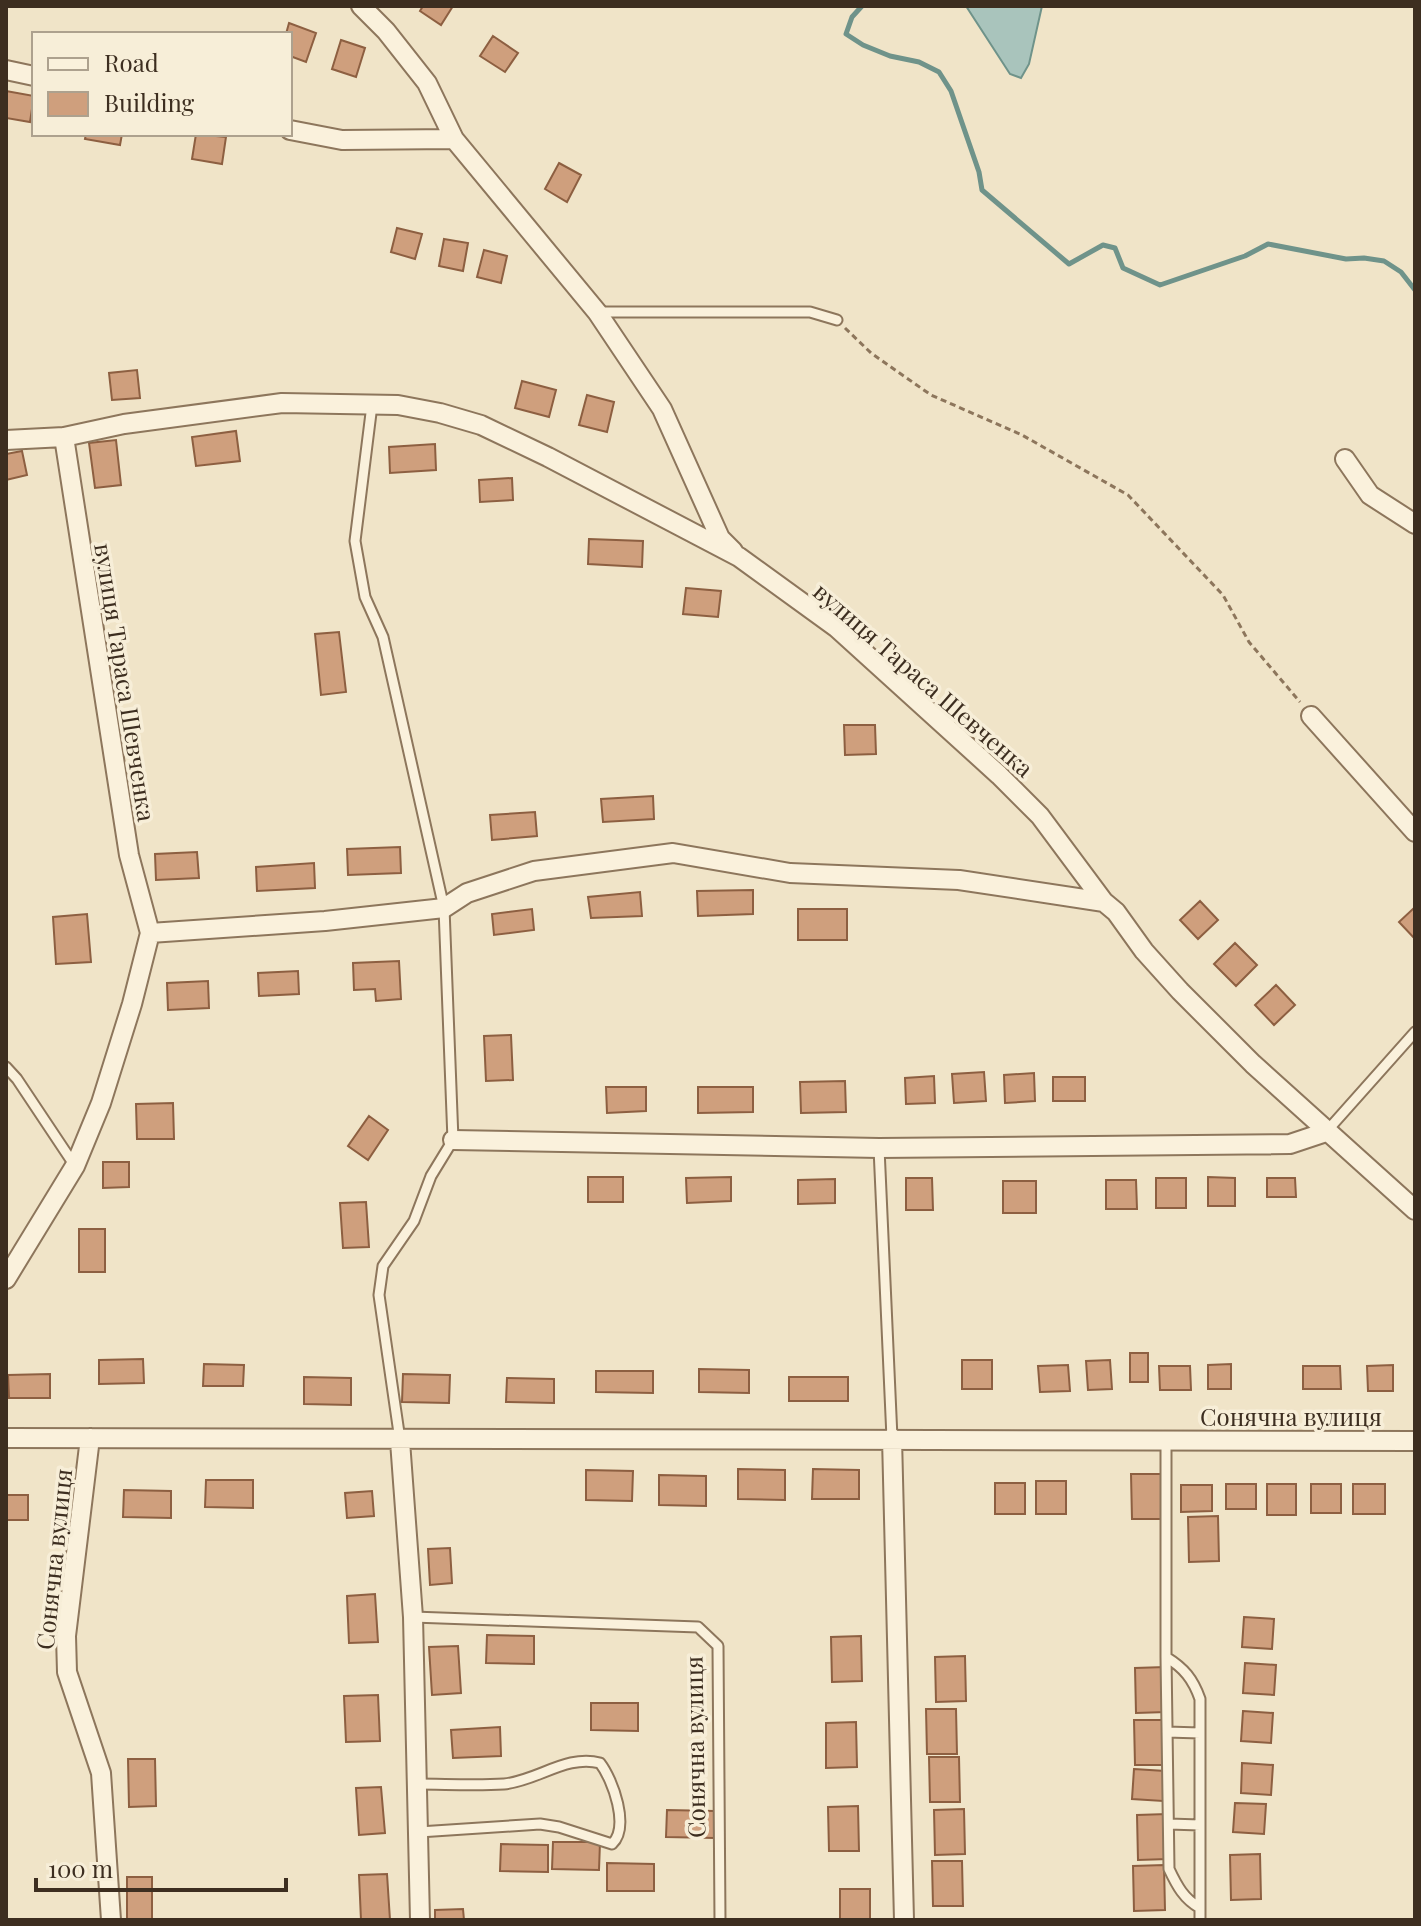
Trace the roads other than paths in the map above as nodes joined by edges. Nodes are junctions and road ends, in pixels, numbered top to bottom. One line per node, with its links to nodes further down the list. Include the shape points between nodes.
1 (361, 6): 5 (street, via 427,83)
2 (6, 70): 3 (street)
3 (32, 76)
4 (292, 130): 5 (street, via 342,140)
5 (454, 139): 6 (street)
6 (597, 312): 7 (lane, via 810,312); 13 (street, via 662,409 720,538)
7 (837, 320)
8 (372, 405): 9 (street, вулиця Тараса Шевченка, via 282,403); 13 (street, вулиця Тараса Шевченка, via 398,405 481,425); 17 (lane, via 355,541 365,597 383,637)
9 (64, 437): 10 (street, вулиця Тараса Шевченка); 18 (street, вулиця Тараса Шевченка, via 129,855)
10 (6, 440)
11 (1345, 459): 12 (street, via 1370,495)
12 (1415, 524)
13 (739, 557): 16 (street, вулиця Тараса Шевченка, via 837,628 999,775 1040,816)
14 (1311, 716): 15 (street)
15 (1415, 832)
16 (1104, 902): 17 (street, via 959,880 790,873 673,853 534,871 467,893); 21 (street, вулиця Тараса Шевченка, via 1180,991)
17 (444, 908): 18 (street); 22 (lane)
18 (150, 933): 24 (street, вулиця Тараса Шевченка, via 101,1103)
19 (1415, 1032): 21 (lane)
20 (6, 1067): 24 (lane)
21 (1326, 1132): 23 (street, via 1290,1144); 25 (street, вулиця Тараса Шевченка)
22 (453, 1140): 23 (street); 31 (lane, via 431,1176 414,1221 383,1266 379,1295)
23 (879, 1148): 29 (lane)
24 (75, 1166): 26 (street, вулиця Тараса Шевченка)
25 (1415, 1210)
26 (6, 1279)
27 (6, 1438): 28 (street, Сонячна вулиця)
28 (90, 1438): 31 (street, Сонячна вулиця); 42 (street, Сонячна вулиця, via 66,1636 67,1672 101,1773)
29 (892, 1438): 30 (street, Сонячна вулиця); 31 (street, Сонячна вулиця); 45 (street)
30 (1166, 1440): 32 (street, Сонячна вулиця); 34 (lane, Сонячна вулиця)
31 (400, 1441): 33 (street)
32 (1415, 1441)
33 (413, 1617): 37 (street); 44 (lane, Сонячна вулиця, via 698,1627 718,1646)
34 (1166, 1657): 35 (lane, Сонячна вулиця); 36 (lane, via 1193,1681 1200,1699)
35 (1167, 1732): 36 (lane); 38 (lane, Сонячна вулиця)
36 (1200, 1733): 39 (lane)
37 (416, 1784): 40 (street); 40 (lane, via 505,1784 577,1760 600,1763 613,1783 619,1829 612,1844 540,1824)
38 (1169, 1824): 39 (lane); 41 (lane, Сонячна вулиця, via 1169,1869 1188,1901)
39 (1200, 1825): 41 (lane)
40 (419, 1832): 43 (street)
41 (1200, 1908): 46 (lane)
42 (111, 1920)
43 (420, 1920)
44 (720, 1920)
45 (904, 1920)
46 (1200, 1920)

